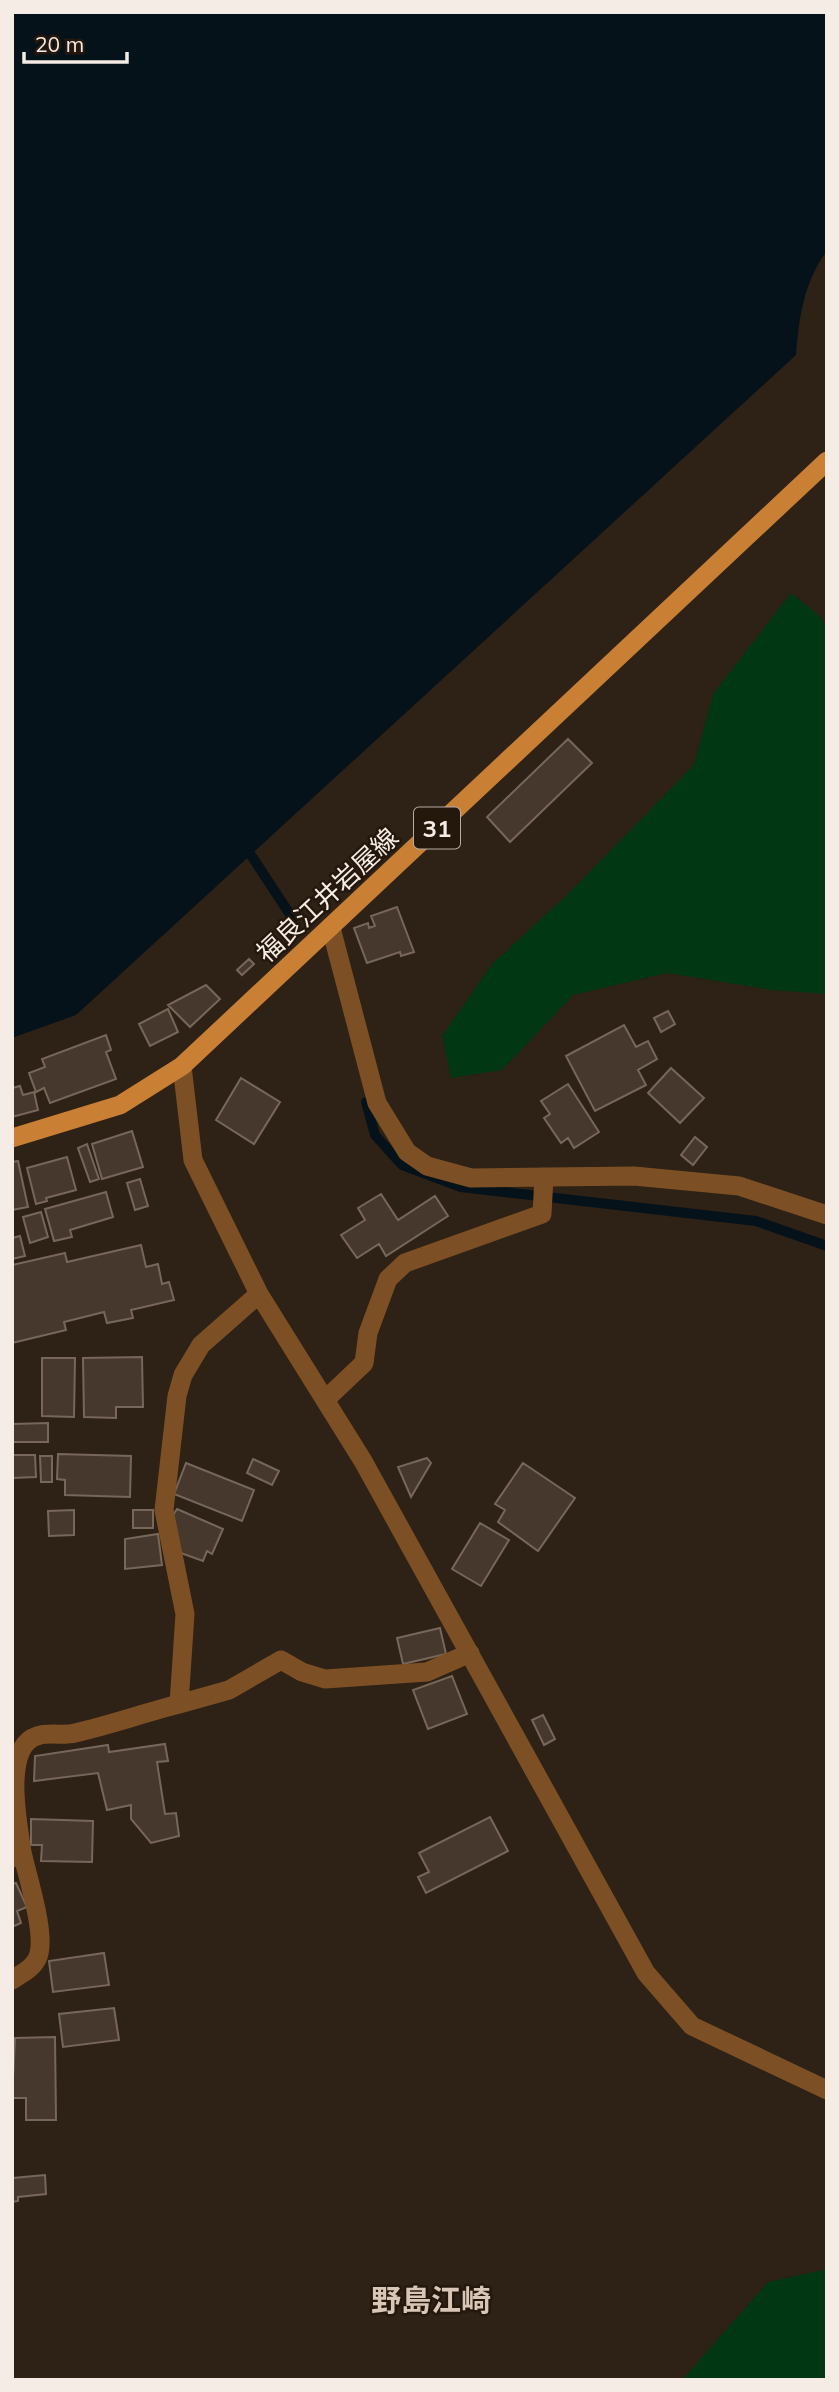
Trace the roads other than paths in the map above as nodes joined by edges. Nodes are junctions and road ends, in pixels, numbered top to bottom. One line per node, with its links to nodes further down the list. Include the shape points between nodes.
1 (827, 461): 2 (main road, 福良江井岩屋線 / 31)
2 (331, 928): 3 (main road, 福良江井岩屋線 / 31); 5 (street, via 377,1104 407,1152 427,1166 471,1178)
3 (182, 1066): 4 (main road, 福良江井岩屋線 / 31, via 120,1105); 7 (street, via 193,1160)
4 (12, 1138)
5 (544, 1177): 6 (street, via 634,1175 740,1186); 8 (street, via 542,1214 405,1263 388,1279 368,1333 364,1363)
6 (827, 1215)
7 (259, 1294): 8 (street); 10 (street, via 201,1345 183,1375 177,1396 164,1510 185,1614)
8 (325, 1400): 9 (street)
9 (470, 1653): 10 (street, via 427,1672 325,1679 281,1660 229,1690); 13 (street, via 646,1973 692,2026)
10 (179, 1704): 11 (street, via 73,1733 37,1736 24,1744 17,1760)
11 (17, 1855): 12 (street, via 40,1935 39,1957 32,1968)
12 (12, 1980)
13 (827, 2090)

